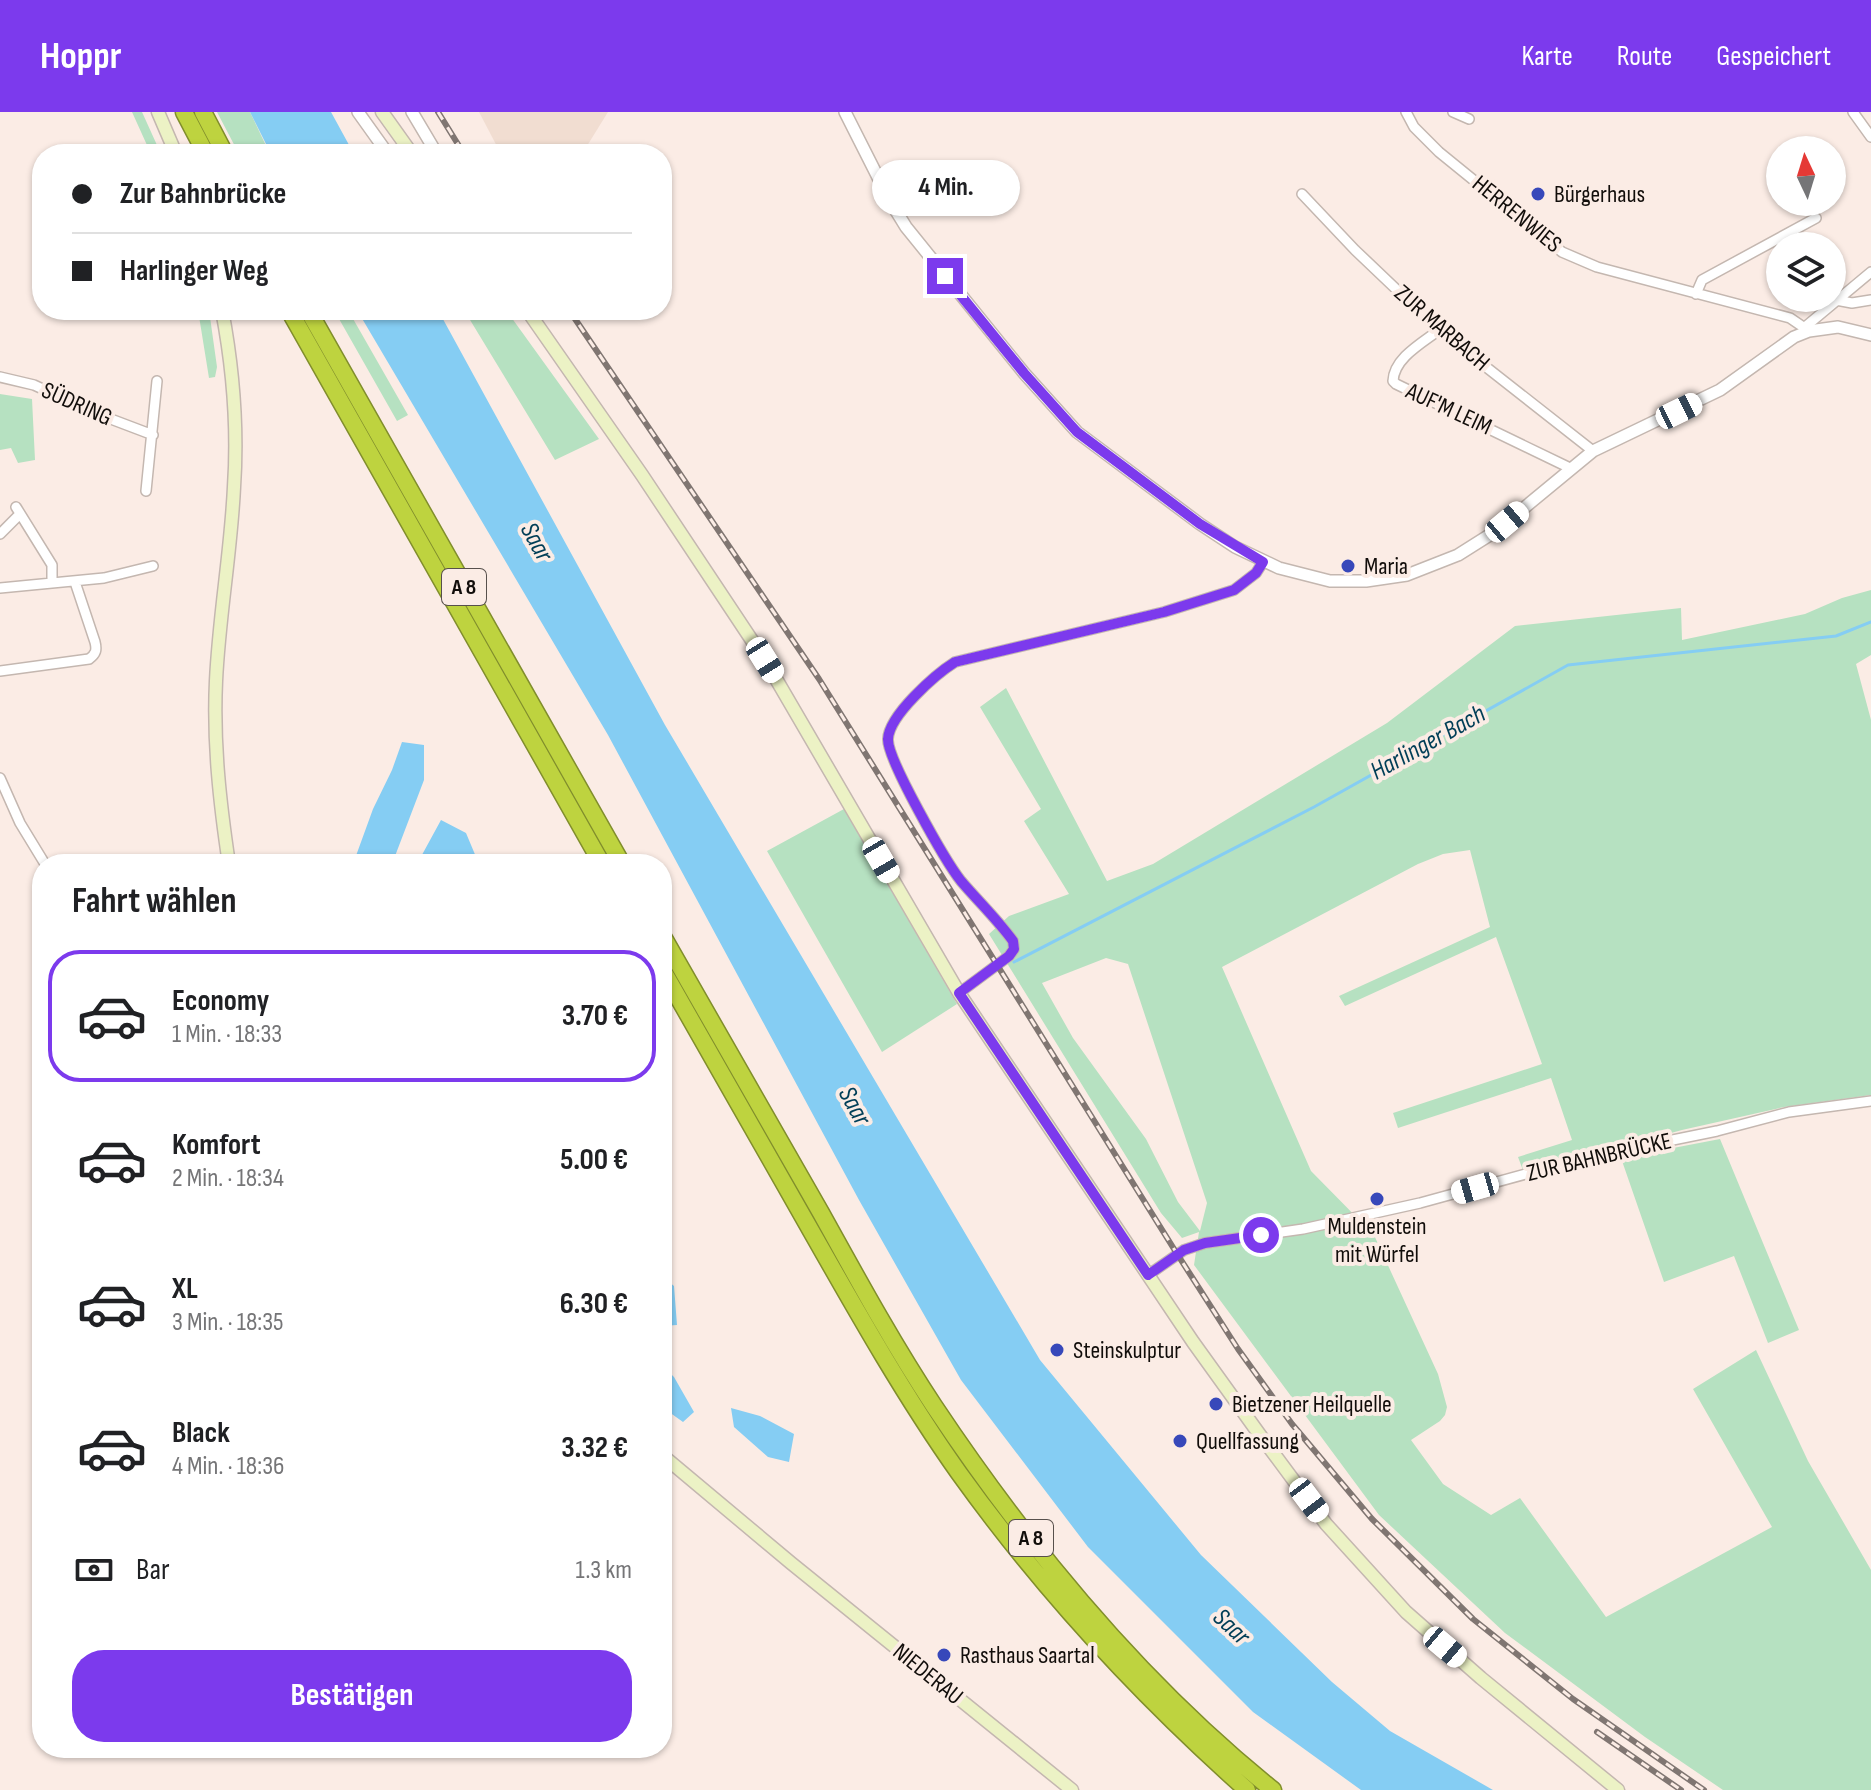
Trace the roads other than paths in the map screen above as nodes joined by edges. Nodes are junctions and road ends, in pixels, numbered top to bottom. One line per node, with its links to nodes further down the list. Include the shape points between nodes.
1 (158, 112): 13 (main road)
2 (184, 112): 14 (highway)
3 (203, 112): 15 (highway)
4 (358, 112): 16 (street)
5 (382, 112): 17 (main road)
6 (412, 112): 18 (street)
7 (845, 112): 41 (street, via 906,227 1058,412 1111,459)
8 (1406, 112): 23 (street, HERRENWIES, via 1439,152 1562,252)
9 (1453, 112): 11 (street)
10 (1853, 112): 12 (street)
11 (1469, 119)
12 (1871, 137)
13 (172, 144)
14 (201, 144)
15 (220, 144)
16 (381, 144)
17 (405, 144)
18 (431, 144)
19 (1302, 194): 32 (street, ZUR MARBACH)
20 (1816, 218): 23 (street, via 1702,280)
21 (1871, 272): 22 (street)
22 (1846, 292)
23 (1696, 294): 31 (street, HERRENWIES, via 1790,318)
24 (1871, 300): 25 (street)
25 (1846, 302)
26 (1824, 312): 31 (street)
27 (224, 320): 49 (main road, via 234,404 235,485 216,683 216,743)
28 (295, 320): 50 (highway, A 8)
29 (314, 320): 51 (highway, A 8)
30 (534, 320): 54 (main road, via 765,660)
31 (1807, 329): 33 (street, via 1838,327); 37 (street, via 1720,390)
32 (1439, 330): 37 (street, ZUR MARBACH); 38 (street, AUF'M LEIM, via 1398,364 1393,381)
33 (1871, 335)
34 (0, 377): 36 (street, SÜDRING, via 34,385)
35 (157, 381): 36 (street)
36 (153, 435): 39 (street)
37 (1593, 451): 38 (street)
38 (1570, 468): 41 (street, via 1485,539 1424,570 1346,582)
39 (146, 491)
40 (0, 534): 44 (street, via 18,510 52,565)
41 (1263, 562): 54 (street, via 1234,590 955,662 922,687 894,724 888,738 900,777 959,879 1013,941 1009,956)
42 (153, 566): 43 (street)
43 (75, 582): 44 (street); 46 (street, via 95,642 93,656)
44 (52, 583): 45 (street)
45 (0, 588)
46 (0, 671)
47 (0, 778): 48 (street)
48 (39, 854)
49 (228, 854)
50 (596, 854)
51 (616, 854)
52 (672, 954): 56 (highway, A 8)
53 (672, 985): 56 (highway, A 8)
54 (959, 993): 58 (main road)
55 (1871, 1101): 58 (street, ZUR BAHNBRÜCKE, via 1789,1112 1584,1158 1303,1229 1205,1243 1184,1250)
56 (813, 1217): 57 (highway, A 8)
57 (832, 1250): 61 (highway, A 8, via 918,1413 1003,1531 1135,1685); 62 (highway, A 8, via 1016,1521 1070,1588 1148,1673)
58 (1148, 1275): 63 (main road, via 1257,1431 1363,1567 1445,1647)
59 (672, 1463): 60 (main road, NIEDERAU)
60 (1072, 1790)
61 (1247, 1790)
62 (1273, 1790)
63 (1618, 1790)

